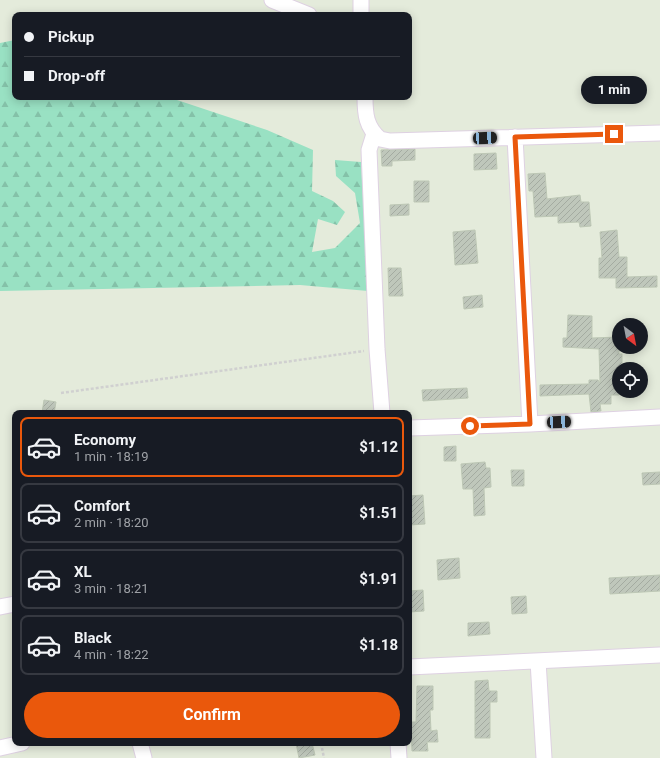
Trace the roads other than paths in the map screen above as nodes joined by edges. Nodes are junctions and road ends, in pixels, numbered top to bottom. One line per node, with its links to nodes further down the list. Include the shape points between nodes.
1 (272, 0): 3 (street)
2 (361, 0): 4 (street)
3 (302, 12)
4 (361, 12)
5 (364, 100): 7 (street, via 366,118)
6 (660, 133): 8 (street)
7 (374, 134): 8 (street, via 380,139 390,141); 9 (street, via 369,150)
8 (515, 137): 11 (street)
9 (382, 410)
10 (660, 417): 11 (street)
11 (530, 424): 12 (street)
12 (412, 428)
13 (12, 605): 14 (street)
14 (0, 607)
15 (660, 655): 16 (street)
16 (538, 661): 17 (street); 24 (street)
17 (412, 667)
18 (12, 745): 21 (street)
19 (141, 746): 22 (street)
20 (398, 746): 23 (street)
21 (0, 748)
22 (144, 758)
23 (399, 758)
24 (544, 758)

